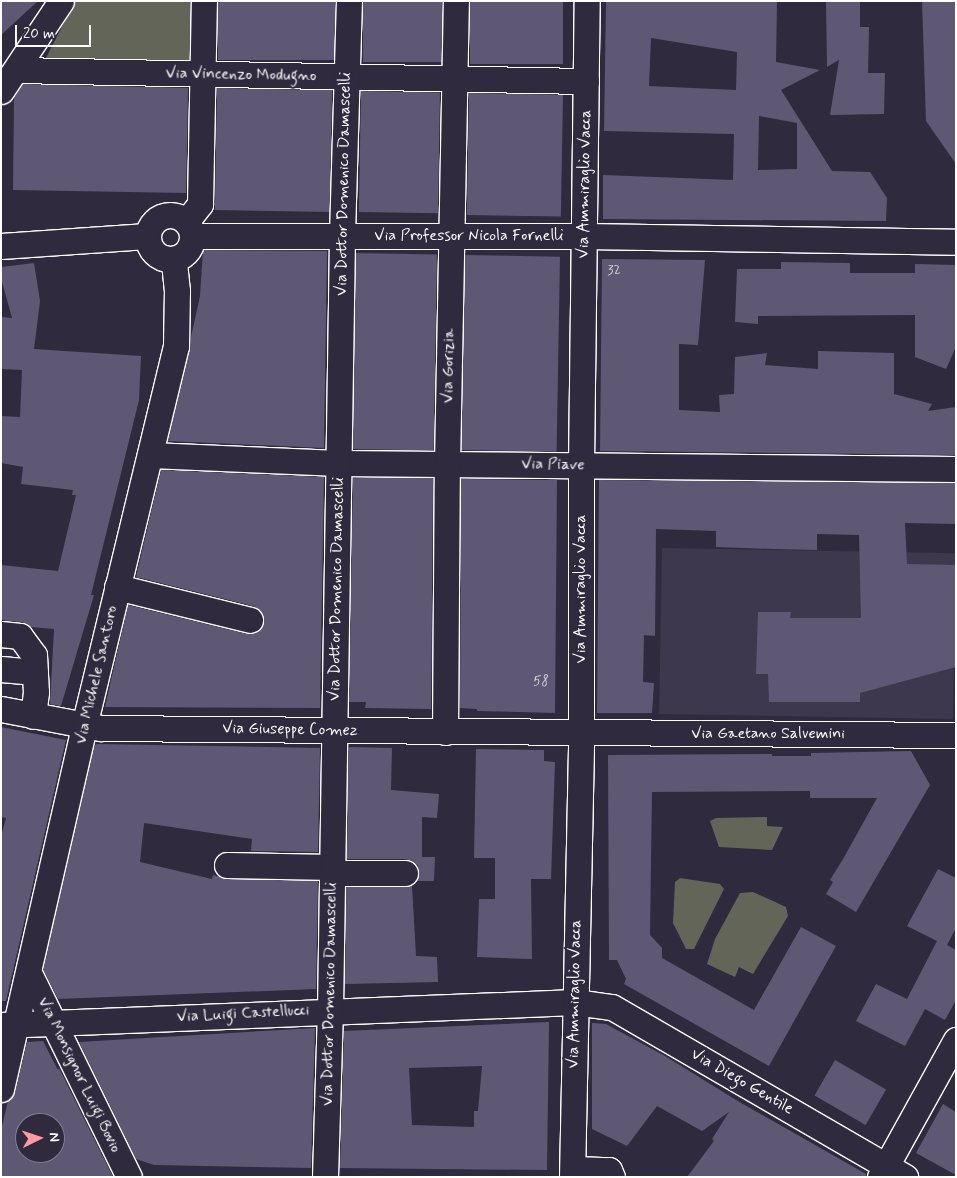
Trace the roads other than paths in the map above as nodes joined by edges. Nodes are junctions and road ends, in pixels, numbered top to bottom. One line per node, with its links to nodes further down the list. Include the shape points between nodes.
1 (61, 1): 6 (street)
2 (204, 1): 7 (street)
3 (349, 1): 8 (street, Via Dottor Domenico Damascelli)
4 (456, 1): 9 (street, Via Gorizia)
5 (587, 1): 10 (street, Via Ammiraglio Vacca)
6 (16, 70): 7 (street, Via Vincenzo Modugno); 11 (street)
7 (203, 75): 8 (street, Via Vincenzo Modugno); 12 (street, via 200,204)
8 (346, 76): 9 (street, Via Vincenzo Modugno); 13 (street, Via Dottor Domenico Damascelli)
9 (455, 79): 10 (street, Via Vincenzo Modugno); 15 (street, Via Gorizia)
10 (586, 80): 16 (street, Via Ammiraglio Vacca)
11 (1, 91)
12 (189, 229): 13 (street, Via Professor Nicola Fornelli); 14 (street, via 174,215 162,216 151,224); 19 (street, via 192,243 185,254)
13 (342, 235): 15 (street, Via Professor Nicola Fornelli); 21 (street, Via Dottor Domenico Damascelli)
14 (147, 236): 18 (street); 19 (street, via 150,249 155,254)
15 (452, 236): 16 (street, Via Professor Nicola Fornelli); 22 (street, Via Gorizia)
16 (584, 236): 17 (street, Via Professor Nicola Fornelli); 23 (street, Via Ammiraglio Vacca)
17 (956, 242)
18 (1, 246)
19 (174, 260): 20 (street, Via Michele Santoro, via 176,346)
20 (150, 455): 21 (street, Via Piave); 25 (street, Via Michele Santoro)
21 (339, 462): 22 (street, Via Piave); 33 (street, Via Dottor Domenico Damascelli)
22 (447, 464): 23 (street, Via Piave); 34 (street, Via Gorizia)
23 (581, 466): 24 (street, Via Piave); 35 (street, Via Ammiraglio Vacca)
24 (956, 469)
25 (117, 587): 26 (street); 32 (street, Via Michele Santoro)
26 (250, 620)
27 (1, 634): 29 (street, via 20,636 34,655)
28 (1, 669): 29 (street)
29 (35, 672): 31 (street)
30 (1, 709): 31 (street, Via Giuseppe Comez)
31 (33, 716): 32 (street, Via Giuseppe Comez)
32 (84, 726): 33 (street, Via Giuseppe Comez); 40 (street, Via Michele Santoro)
33 (335, 730): 34 (street, Via Giuseppe Comez); 38 (street, Via Dottor Domenico Damascelli)
34 (445, 732): 35 (street, Via Giuseppe Comez)
35 (581, 733): 36 (street, Via Gaetano Salvemini); 41 (street, Via Ammiraglio Vacca)
36 (956, 735)
37 (227, 865): 38 (street)
38 (332, 870): 39 (street); 42 (street, Via Dottor Domenico Damascelli)
39 (405, 873)
40 (29, 973): 43 (street, Via Monsignor Luigi Bovio); 44 (street, Via Michele Santoro)
41 (575, 1002): 42 (street, Via Luigi Castellucci); 47 (street, Via Ammiraglio Vacca); 48 (street, Via Diego Gentile, via 612,1007 622,1012)
42 (330, 1010): 43 (street, Via Luigi Castellucci); 50 (street, Via Dottor Domenico Damascelli)
43 (54, 1023): 44 (street, Via Luigi Castellucci); 49 (street, Via Monsignor Luigi Bovio)
44 (9, 1025): 46 (street, Via Michele Santoro)
45 (956, 1040): 48 (street)
46 (1, 1089)
47 (572, 1173): 51 (street, via 609,1170)
48 (890, 1173)
49 (129, 1177)
50 (325, 1177)
51 (612, 1177)

